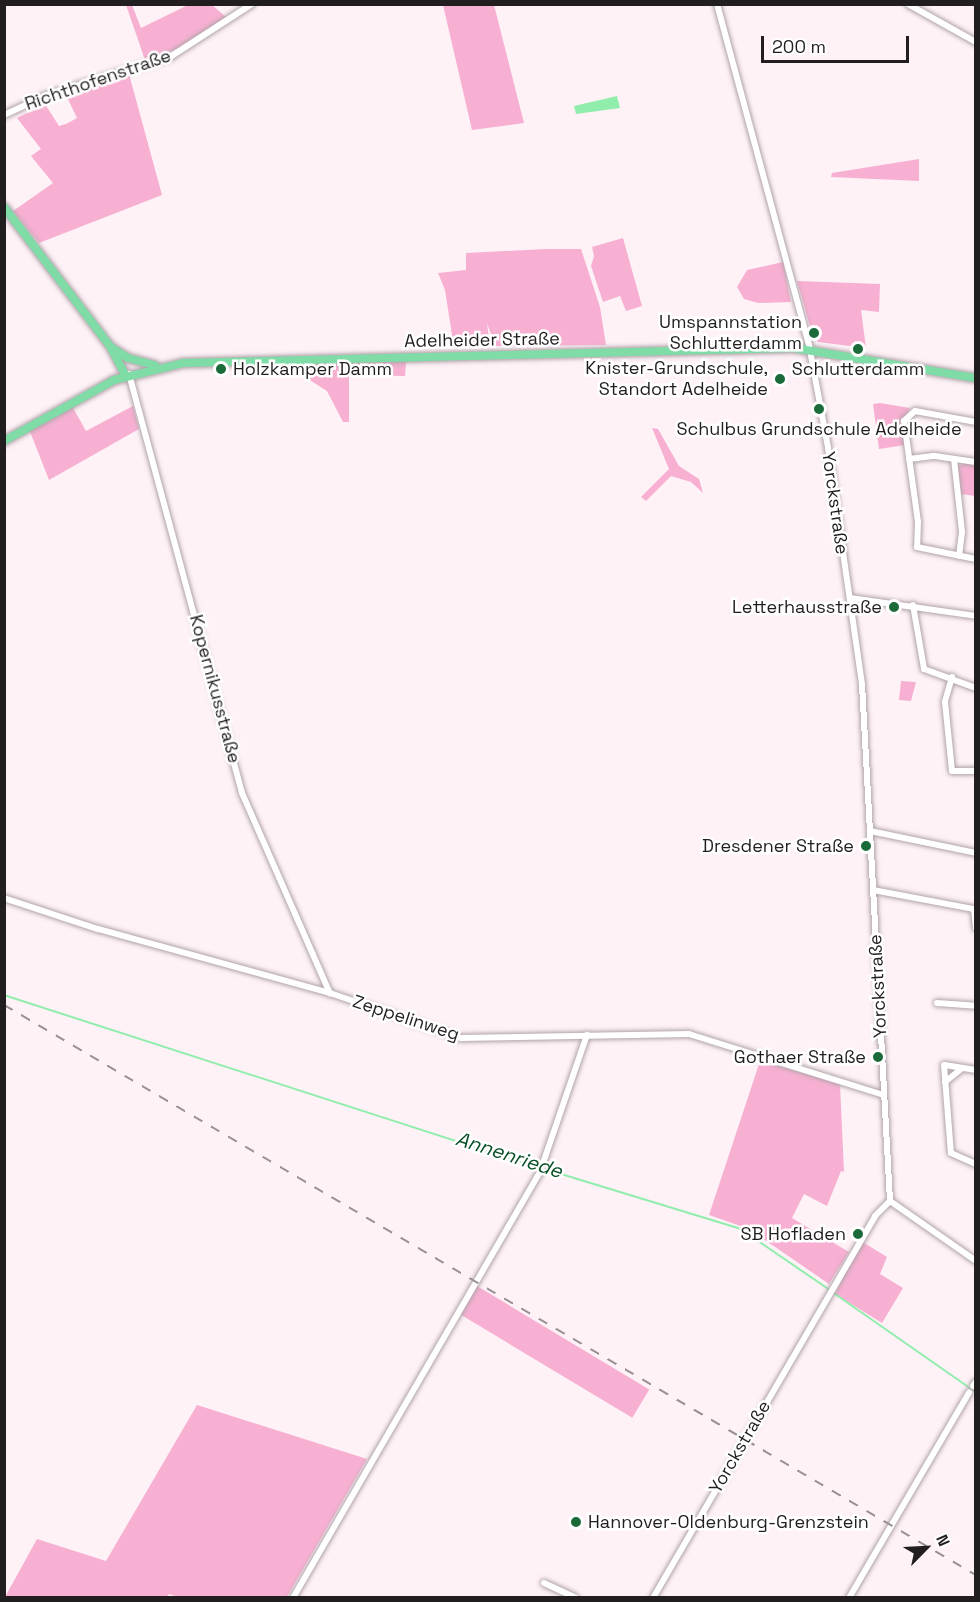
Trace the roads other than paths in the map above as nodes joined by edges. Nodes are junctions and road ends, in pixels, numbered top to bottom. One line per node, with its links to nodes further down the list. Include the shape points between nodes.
1 (252, 4): 5 (street, Richthofenstraße, via 170,57 47,95)
2 (717, 4): 8 (street)
3 (908, 4): 4 (street)
4 (975, 42)
5 (4, 115)
6 (4, 207): 7 (main road)
7 (110, 346): 9 (main road); 11 (main road)
8 (810, 349): 10 (main road, Adelheider Straße, via 238,360); 12 (main road, Adelheider Straße); 20 (street, Yorckstraße)
9 (128, 358): 10 (main road); 11 (main road)
10 (159, 366): 11 (main road, Adelheider Straße)
11 (130, 374): 14 (main road, Adelheider Straße); 31 (street, Kopernikusstraße, via 242,793)
12 (975, 378)
13 (975, 422): 15 (street, via 911,412 904,421)
14 (4, 441)
15 (909, 459): 16 (street); 18 (street, via 917,547)
16 (954, 459): 17 (street); 18 (street, via 962,532)
17 (975, 462)
18 (959, 556): 19 (street)
19 (975, 559)
20 (850, 598): 21 (street); 26 (street, Yorckstraße, via 862,684)
21 (913, 605): 22 (street); 23 (street, via 922,665)
22 (975, 616)
23 (952, 677): 24 (street); 25 (street, via 945,702 952,771)
24 (975, 688)
25 (975, 771)
26 (870, 831): 27 (street); 28 (street, Yorckstraße)
27 (975, 853)
28 (873, 890): 30 (street, via 974,909); 38 (street, Yorckstraße)
29 (4, 898): 31 (street, Zeppelinweg, via 98,929)
30 (975, 928)
31 (330, 993): 34 (street, Zeppelinweg, via 461,1038)
32 (937, 1002): 33 (street)
33 (975, 1006)
34 (587, 1035): 38 (street, Zeppelinweg, via 689,1034); 44 (street, via 540,1172)
35 (962, 1068): 36 (street); 37 (street); 37 (street, via 944,1065)
36 (975, 1070)
37 (945, 1082): 39 (street, via 951,1153)
38 (884, 1095): 40 (street, Yorckstraße)
39 (975, 1164)
40 (890, 1201): 41 (street); 46 (street, Yorckstraße, via 875,1216)
41 (975, 1261)
42 (972, 1387): 47 (street)
43 (544, 1582): 45 (street)
44 (293, 1598)
45 (576, 1598)
46 (653, 1598)
47 (849, 1598)

